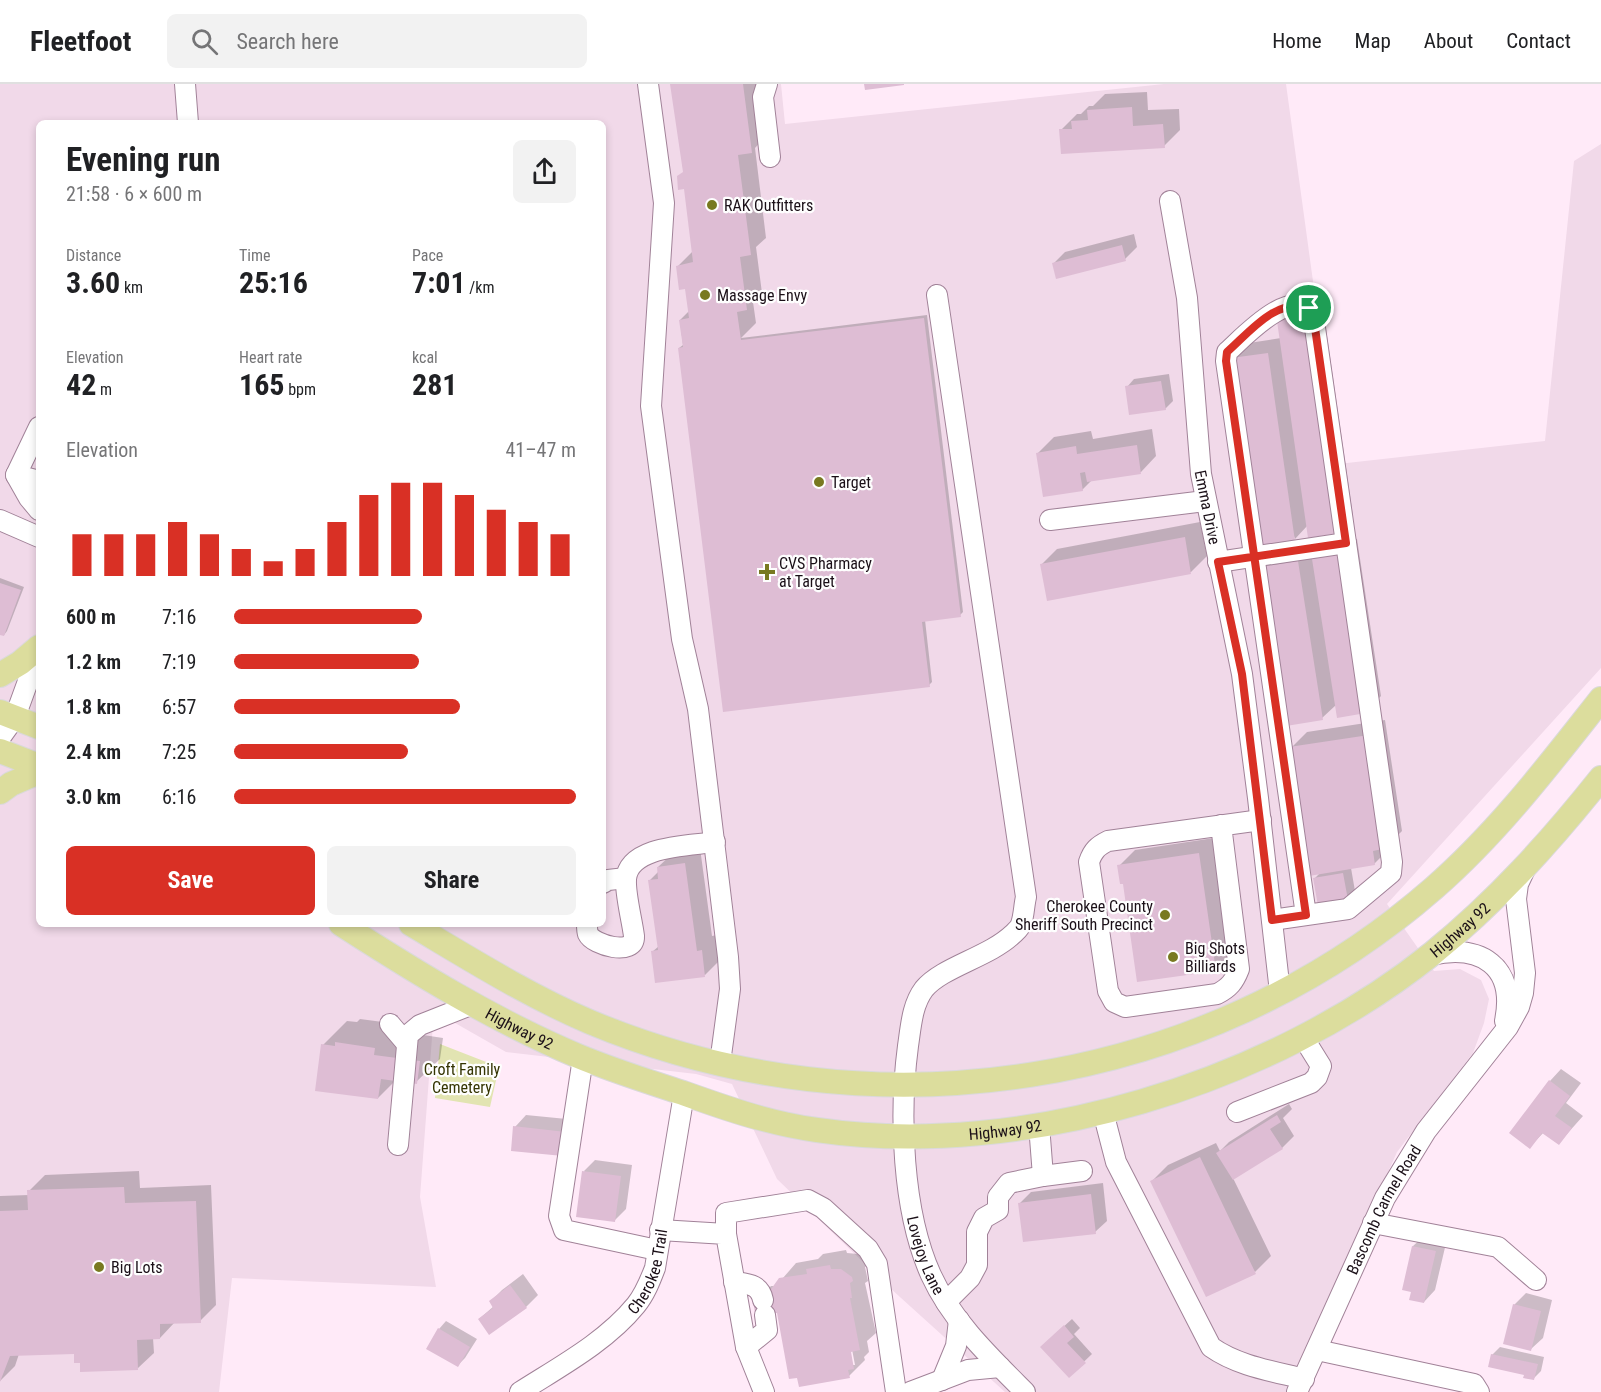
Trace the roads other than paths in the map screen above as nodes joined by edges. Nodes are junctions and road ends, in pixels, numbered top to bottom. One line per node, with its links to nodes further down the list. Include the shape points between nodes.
1 (185, 84): 4 (street)
2 (648, 84): 34 (street, via 664,203 651,406 682,639 698,709)
3 (767, 84): 5 (street, via 763,97)
4 (189, 120)
5 (770, 157)
6 (1170, 201): 12 (street, Emma Drive, via 1187,298)
7 (938, 295): 52 (street, Lovejoy Lane, via 1026,897 1021,926 1002,945 925,989 912,1013)
8 (36, 433): 9 (street)
9 (16, 476): 10 (street); 11 (street); 13 (street)
10 (36, 480)
11 (36, 488)
12 (1205, 501): 15 (street); 19 (street, Emma Drive)
13 (36, 506)
14 (0, 520): 16 (street)
15 (1050, 520)
16 (36, 536)
17 (1346, 543): 18 (street); 18 (street, via 1313,314 1300,305 1275,310 1227,352); 38 (street, via 1391,873 1348,909)
18 (1254, 556): 19 (street); 38 (street)
19 (1218, 562): 32 (street, Emma Drive, via 1242,674)
20 (36, 650): 22 (main road)
21 (36, 657): 24 (street)
22 (0, 675)
23 (1601, 699): 44 (main road, via 1526,793 1461,864 1373,936)
24 (7, 715): 25 (main road); 26 (street)
25 (36, 726)
26 (0, 738)
27 (0, 751): 28 (main road)
28 (36, 765)
29 (36, 773): 31 (main road)
30 (1601, 778): 35 (main road, Highway 92)
31 (0, 792)
32 (1261, 820): 33 (street); 39 (street, Emma Drive)
33 (1221, 825): 33 (street, via 1108,841 1092,852 1089,862 1108,991 1114,1002 1125,1007 1217,994 1235,980 1239,969)
34 (715, 842): 36 (street, via 647,852 632,864); 51 (street, via 730,988)
35 (1527, 867): 43 (main road, Highway 92); 48 (street, Bascomb Carmel Road, via 1516,899 1525,973 1523,993 1508,1027)
36 (626, 878): 37 (street); 42 (street, via 634,936 631,945 624,948 592,939)
37 (606, 881)
38 (1306, 915): 39 (street)
39 (1272, 920): 44 (street, Emma Drive)
40 (346, 927): 45 (main road, Highway 92)
41 (416, 927): 51 (main road, via 496,976 589,1022)
42 (587, 927)
43 (1431, 955): 47 (main road, Highway 92, via 1368,1000); 48 (street, Bascomb Carmel Road, via 1464,952 1494,965 1508,990 1504,1025)
44 (1280, 992): 52 (main road, via 1188,1035 1092,1064 1000,1080)
45 (473, 1004): 49 (street, via 420,1025 408,1035); 50 (main road, Highway 92)
46 (390, 1024): 49 (street)
47 (1303, 1037): 54 (main road, Highway 92, via 1201,1081); 55 (street, via 1321,1066 1317,1077 1311,1083)
48 (1497, 1040): 61 (street, Bascomb Carmel Road, via 1426,1131)
49 (407, 1044): 58 (street)
50 (583, 1058): 53 (main road, Highway 92); 63 (street, via 559,1216 564,1230)
51 (720, 1063): 52 (main road, via 823,1082)
52 (903, 1085): 57 (street, Lovejoy Lane)
53 (684, 1094): 57 (main road, Highway 92, via 815,1130); 63 (street, Cherokee Trail)
54 (1103, 1112): 56 (main road, Highway 92); 72 (street, via 1116,1162 1211,1347 1225,1357)
55 (1237, 1112)
56 (1039, 1125): 57 (main road, Highway 92); 60 (street)
57 (905, 1136): 66 (street, Lovejoy Lane, via 919,1244)
58 (398, 1144)
59 (1082, 1171): 60 (street)
60 (1042, 1176): 66 (street, via 1009,1183 998,1197 998,1210 984,1218 977,1232 977,1265)
61 (1373, 1223): 64 (street, via 1498,1247); 69 (street, Bascomb Carmel Road)
62 (726, 1234): 63 (street); 65 (street); 75 (street, via 726,1213 808,1200 823,1208 868,1249 877,1264)
63 (659, 1240): 73 (street, Cherokee Trail, via 655,1268 636,1305 619,1323)
64 (1536, 1280)
65 (734, 1282): 68 (street); 68 (street, via 754,1285 761,1292 764,1308 767,1330)
66 (946, 1302): 67 (street, Lovejoy Lane)
67 (959, 1320): 70 (street, Lovejoy Lane); 71 (street, via 956,1346)
68 (746, 1347): 74 (street)
69 (1317, 1350): 72 (street, Bascomb Carmel Road); 78 (street, via 1474,1384)
70 (1000, 1367): 71 (street, via 968,1370); 77 (street, Lovejoy Lane)
71 (942, 1380): 76 (street)
72 (1300, 1385)
73 (520, 1392)
74 (764, 1392)
75 (896, 1392)
76 (910, 1392)
77 (1024, 1392)
78 (1479, 1392)

